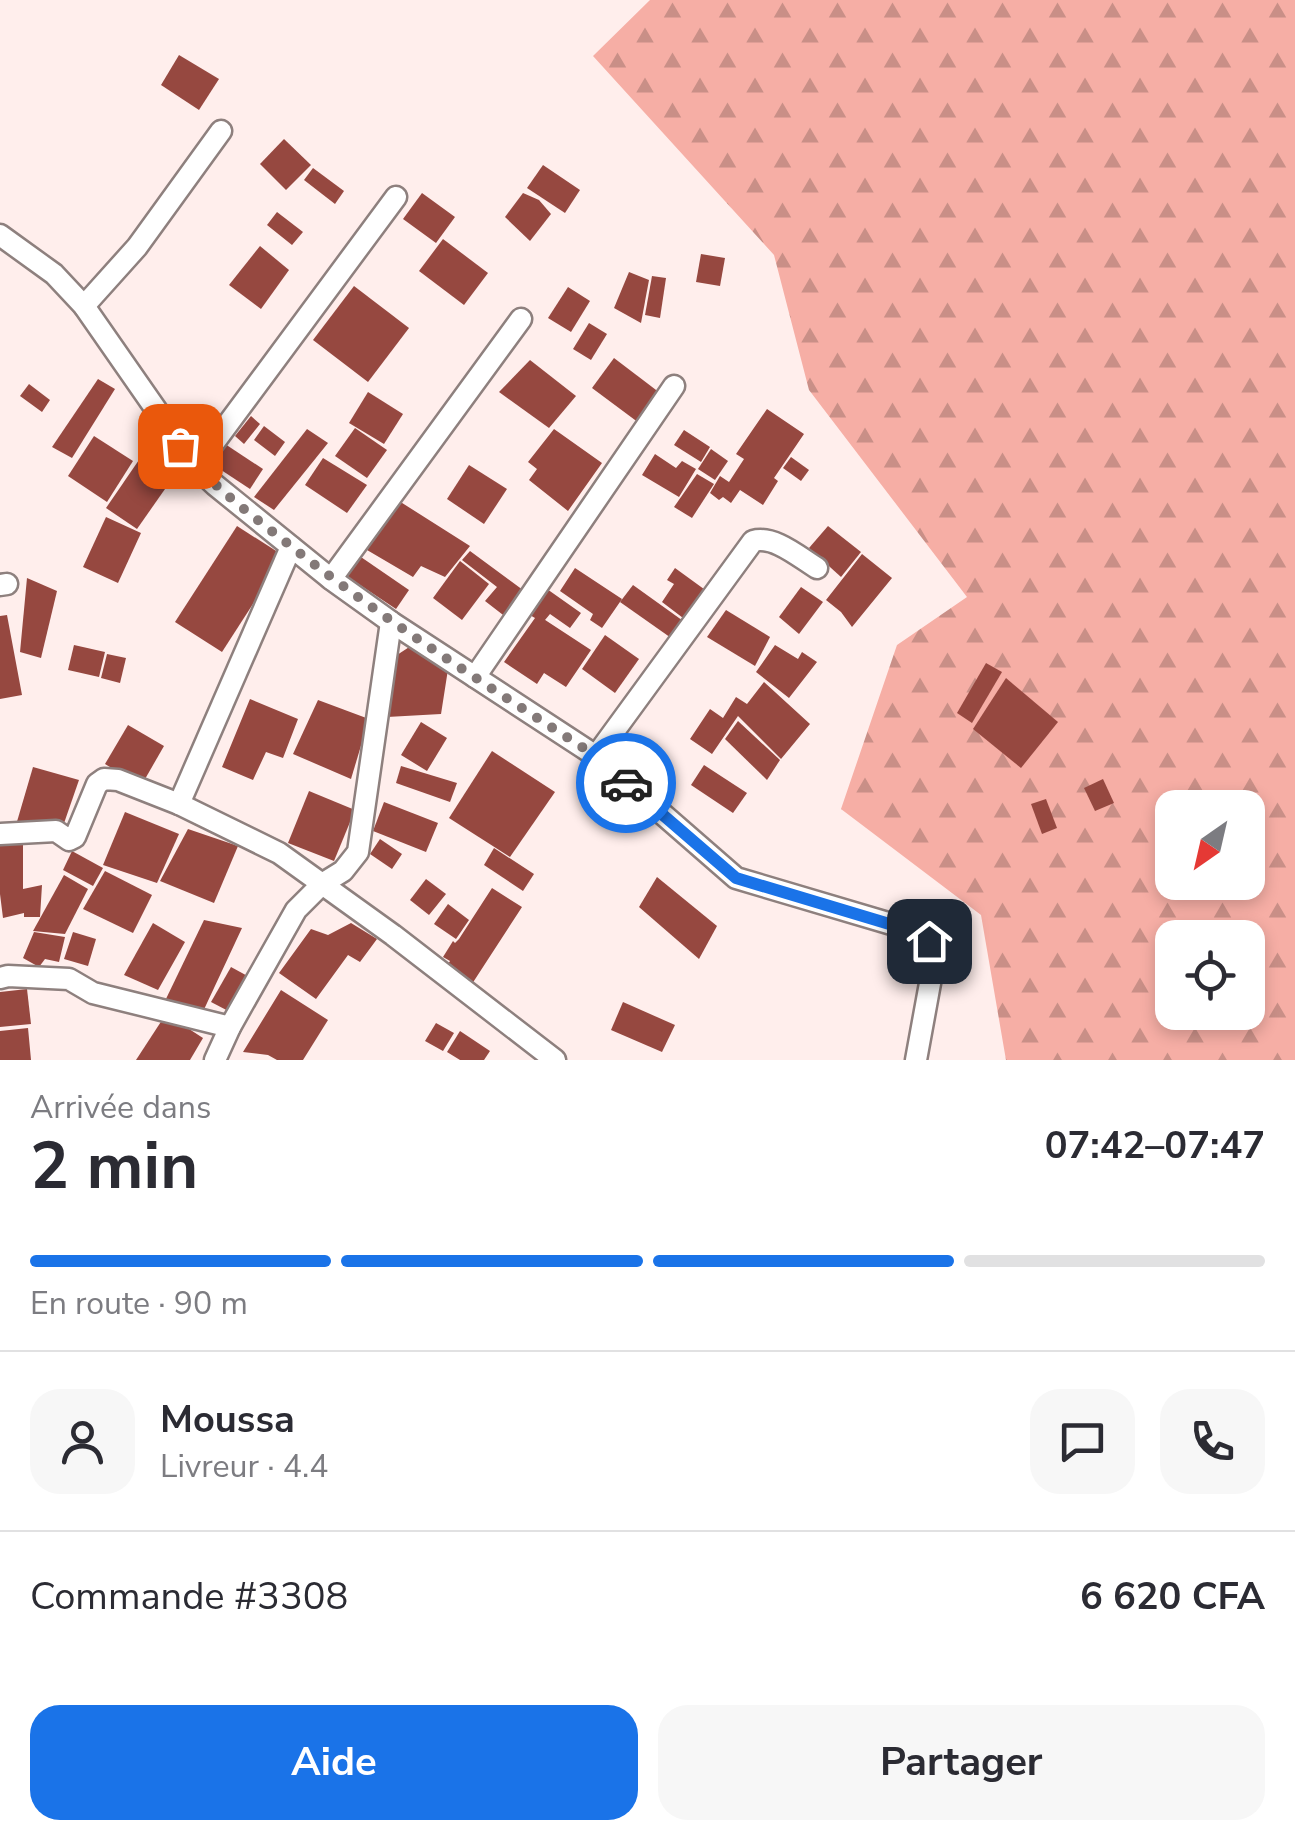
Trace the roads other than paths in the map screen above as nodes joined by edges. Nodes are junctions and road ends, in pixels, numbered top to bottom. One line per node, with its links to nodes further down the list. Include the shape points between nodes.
1 (221, 131): 4 (street, via 137,248)
2 (396, 197): 7 (street)
3 (0, 234): 4 (street)
4 (84, 306): 7 (street)
5 (521, 319): 10 (street)
6 (674, 386): 12 (street)
7 (196, 467): 8 (street)
8 (291, 546): 10 (street); 14 (street)
9 (817, 568): 13 (street, via 773,542 753,541)
10 (331, 579): 11 (street)
11 (391, 622): 12 (street); 16 (street, via 358,852)
12 (476, 678): 13 (street)
13 (596, 756): 21 (street, via 736,878 929,941 935,956)
14 (179, 804): 15 (street, via 104,779 75,837 56,831); 16 (street, via 279,853)
15 (0, 834)
16 (322, 884): 18 (street, via 296,910); 20 (street)
17 (0, 978): 18 (street, via 69,979 93,993)
18 (230, 1027): 19 (street)
19 (215, 1060)
20 (555, 1060)
21 (916, 1060)

